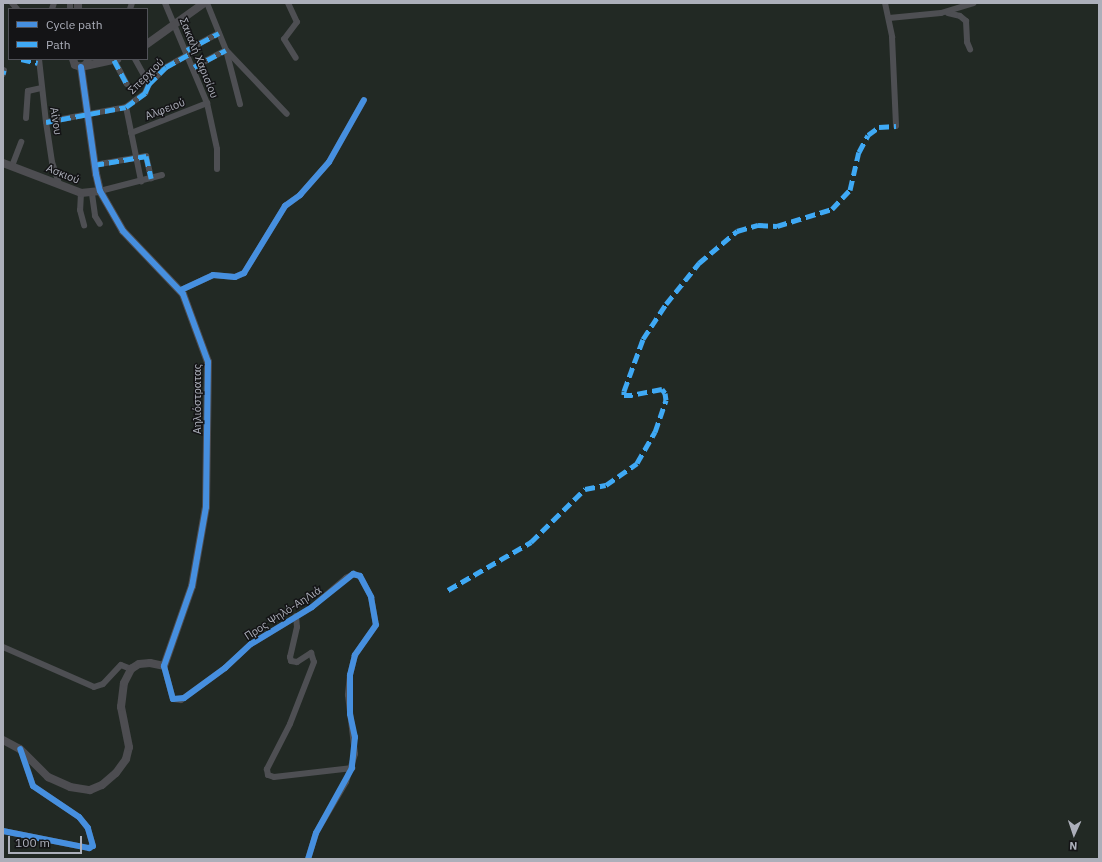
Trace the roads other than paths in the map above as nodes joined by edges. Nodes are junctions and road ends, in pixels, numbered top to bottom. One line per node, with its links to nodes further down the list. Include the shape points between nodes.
1 (165, 3): 8 (street, Σακαλή Χαρισίου)
2 (206, 3): 8 (street); 9 (street)
3 (288, 3): 14 (street, via 297,22 284,38)
4 (885, 3): 7 (street)
5 (974, 3): 6 (street)
6 (947, 12): 7 (street); 11 (street, via 966,21)
7 (889, 18): 33 (street, via 894,53)
8 (176, 24): 10 (street); 13 (street, Σακαλή Χαρισίου)
9 (219, 33): 12 (street); 13 (street, Σπερχιού)
10 (148, 43)
11 (970, 49)
12 (226, 50): 21 (street); 27 (street); 30 (street)
13 (188, 52): 21 (street, Σακαλή Χαρισίου); 23 (street, Σπερχιού, via 166,67)
14 (296, 58)
15 (39, 60): 24 (street, Αίνου)
16 (73, 60): 20 (street, via 75,64)
17 (108, 60): 20 (street)
18 (115, 60): 22 (street)
19 (136, 60): 23 (street)
20 (85, 64): 29 (street, Αηλιόστρατας)
21 (194, 67): 26 (street, Σακαλή Χαρισίου)
22 (128, 84)
23 (149, 84): 28 (street, Σπερχιού, via 145,92)
24 (41, 88): 31 (street, via 28,91); 32 (street, Αίνου)
25 (364, 100): 49 (street, via 329,162 300,196 285,206 244,273 235,277 213,275)
26 (207, 103): 34 (street, Αλφειού); 40 (street, Σακαλή Χαρισίου, via 217,149)
27 (240, 104)
28 (126, 108): 29 (street, Σπερχιού); 34 (street)
29 (88, 114): 32 (street, Σπερχιού); 38 (street, Αηλιόστρατας)
30 (287, 114)
31 (26, 118)
32 (46, 122): 44 (street, Αίνου)
33 (896, 126)
34 (131, 132): 36 (street)
35 (21, 142): 39 (street)
36 (136, 158): 38 (street); 42 (street, via 146,156); 43 (street)
37 (3, 163): 39 (street, Ασκιού)
38 (94, 165): 46 (street, Αηλιόστρατας)
39 (12, 166): 44 (street, Ασκιού)
40 (217, 169)
41 (162, 175): 42 (street, Ασκιού)
42 (151, 178): 43 (street, Ασκιού)
43 (141, 181): 46 (street, Ασκιού)
44 (59, 184): 45 (street, Ασκιού)
45 (81, 193): 46 (street, Ασκιού); 48 (street, via 80,210)
46 (96, 193): 47 (street, via 95,216); 49 (street, Αηλιόστρατας, via 123,231)
47 (100, 224)
48 (84, 225)
49 (180, 290): 52 (street, Αηλιόστρατας, via 190,308 209,368 206,507 192,586)
50 (296, 616): 52 (street, Προς Ψηλό-ΑηΛιά, via 251,644 230,664 181,700 173,699); 56 (street, Προς Ψηλό-ΑηΛιά, via 353,574 360,576 371,597 376,625 355,655 350,675 350,714 355,737); 56 (street, via 297,627 291,661 298,662 311,653 314,662 290,724 267,769 268,775 296,775)
51 (3, 648): 53 (street, via 94,687 103,684 121,665)
52 (164, 666): 53 (street, via 145,663)
53 (131, 669): 55 (street, via 124,683 121,701 129,747 122,765 108,781 90,790 63,785 41,772)
54 (3, 740): 55 (street)
55 (20, 749): 57 (street, via 33,786 78,818 88,828 93,846 89,848)
56 (352, 768): 58 (street, Προς Ψηλό-ΑηΛιά, via 316,833)
57 (3, 831)
58 (308, 859)

